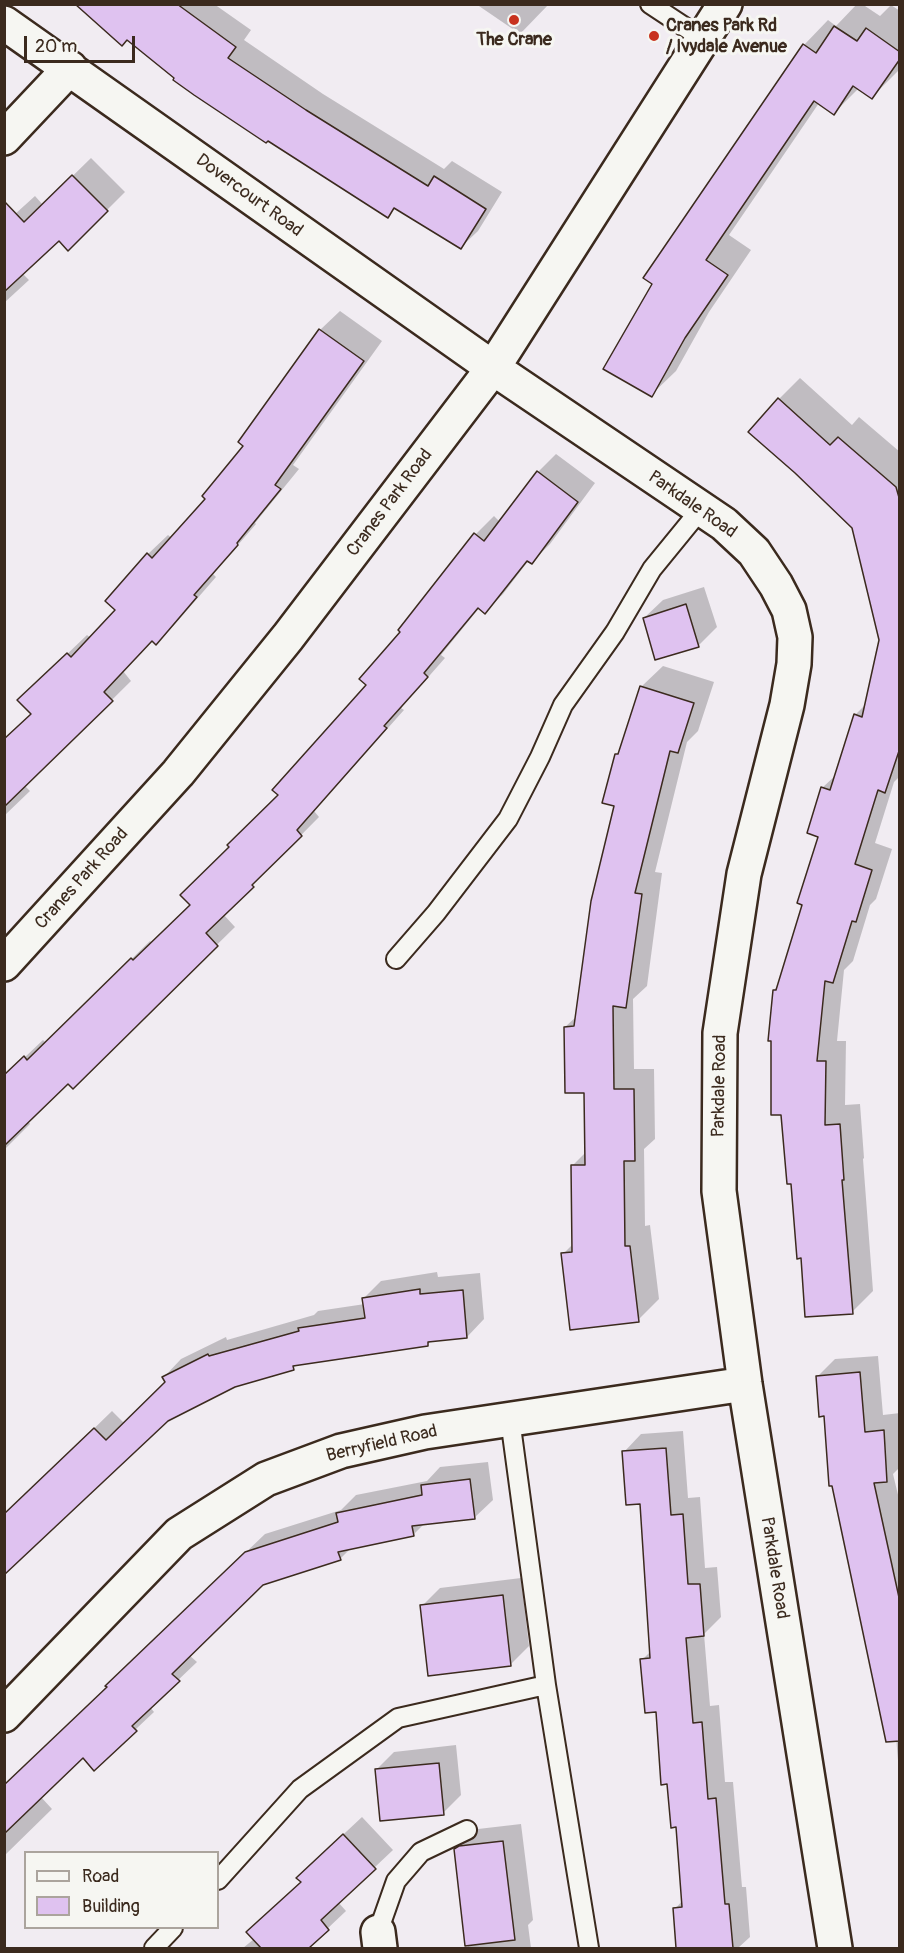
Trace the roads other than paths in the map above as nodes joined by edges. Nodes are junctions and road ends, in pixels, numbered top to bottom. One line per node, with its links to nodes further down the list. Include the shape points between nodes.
1 (650, 4): 4 (lane)
2 (725, 4): 4 (street, Cranes Park Road)
3 (4, 23): 5 (street, Dovercourt Road)
4 (703, 39): 7 (street, Cranes Park Road)
5 (70, 68): 6 (street); 7 (street, Dovercourt Road)
6 (4, 138)
7 (493, 368): 8 (street, Parkdale Road); 10 (street, Cranes Park Road, via 288,637 178,773)
8 (701, 509): 9 (lane, via 652,569 615,632 563,705 508,819); 11 (street, Parkdale Road, via 754,552 789,610 795,637 787,705 744,874 720,1033 719,1191)
9 (396, 959)
10 (4, 964)
11 (745, 1384): 12 (street, Berryfield Road); 21 (street, Parkdale Road)
12 (510, 1419): 13 (lane); 14 (street, Berryfield Road, via 425,1432 341,1451 266,1479 179,1534)
13 (546, 1685): 16 (lane, via 399,1718 300,1789); 20 (lane)
14 (4, 1714)
15 (466, 1830): 18 (lane, via 421,1852 396,1881)
16 (219, 1879)
17 (173, 1929): 19 (lane)
18 (379, 1940)
19 (154, 1948)
20 (589, 1948)
21 (835, 1948)

